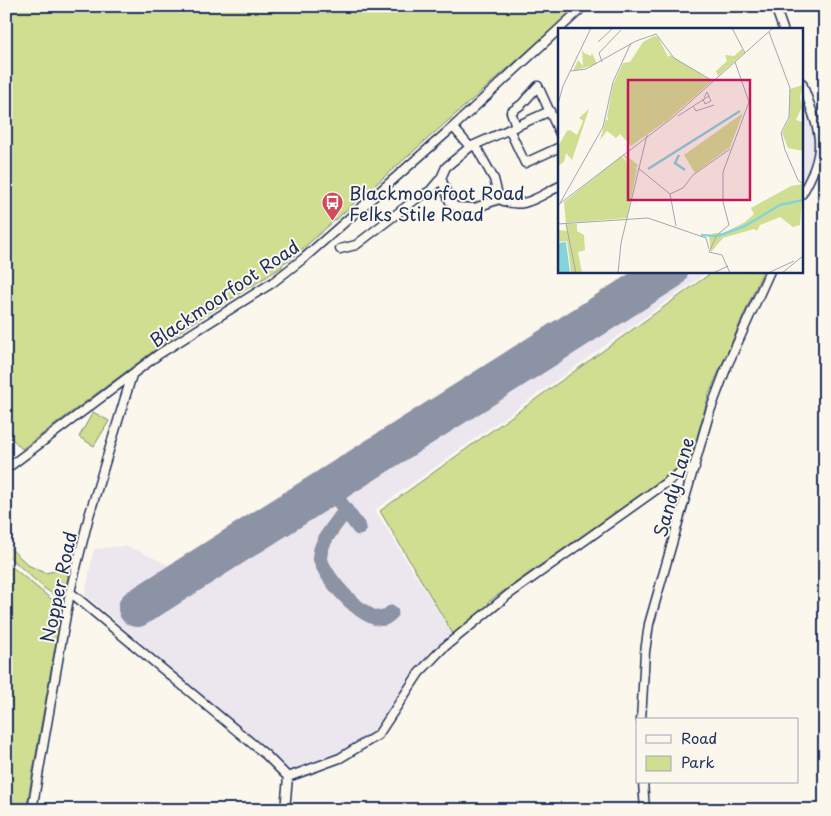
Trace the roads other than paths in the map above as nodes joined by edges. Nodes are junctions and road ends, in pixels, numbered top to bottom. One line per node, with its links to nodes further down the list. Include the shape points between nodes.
1 (775, 6): 3 (street)
2 (579, 7): 6 (street, Blackmoorfoot Road)
3 (783, 28)
4 (804, 88): 13 (street, via 821,142 818,160)
5 (550, 111): 7 (street); 7 (street, via 538,86 511,112); 8 (street)
6 (453, 127): 9 (street); 17 (street, Blackmoorfoot Road, via 272,283 183,338)
7 (512, 128): 9 (street); 10 (street, via 525,162)
8 (558, 129)
9 (473, 146): 11 (street, via 449,163); 14 (street, via 494,179)
10 (558, 148)
11 (441, 178): 14 (street, via 450,202 456,207 475,208); 15 (street, via 430,191 356,245)
12 (558, 187): 14 (street, via 520,205)
13 (804, 190)
14 (499, 199)
15 (340, 250)
16 (770, 272): 18 (street, Sandy Lane, via 727,366 710,411)
17 (132, 375): 19 (street, Blackmoorfoot Road); 20 (street, Nopper Road, via 89,516)
18 (695, 467): 21 (street, Sandy Lane, via 649,624); 22 (street, via 680,472 508,595 442,648 419,673 378,735 340,758)
19 (6, 468)
20 (70, 592): 22 (street, via 266,755); 24 (street, Nopper Road)
21 (641, 718)
22 (288, 777): 25 (street)
23 (643, 784): 26 (street)
24 (32, 810)
25 (285, 810)
26 (645, 810)

